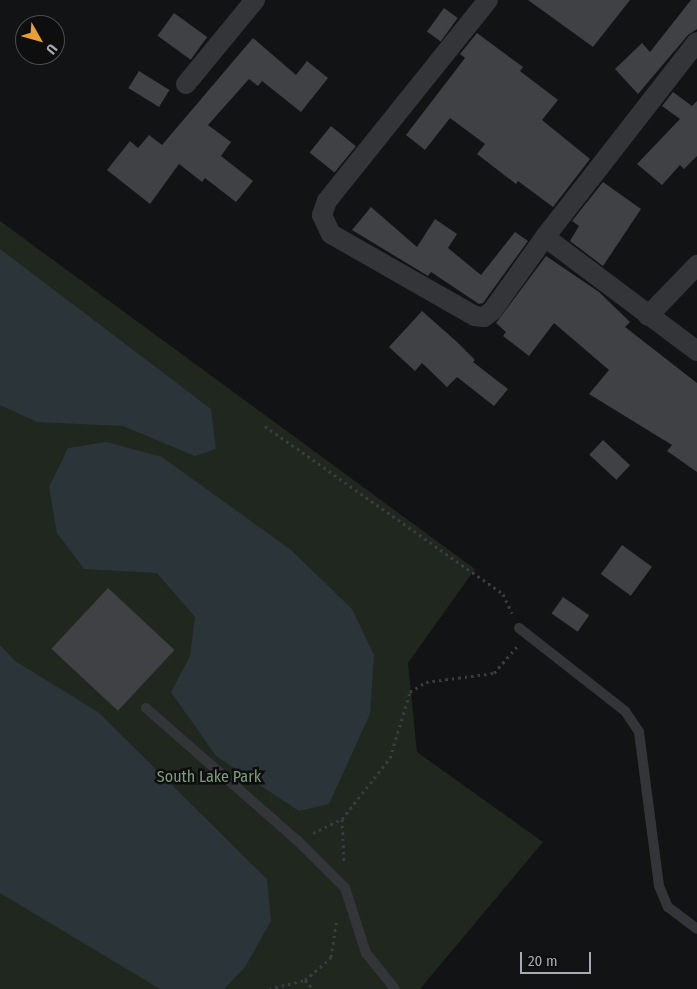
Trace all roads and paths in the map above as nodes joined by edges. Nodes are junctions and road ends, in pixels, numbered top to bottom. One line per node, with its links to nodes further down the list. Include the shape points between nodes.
1 (255, 0): 4 (street)
2 (488, 0): 5 (street, via 327,201 322,215 324,224 331,234 475,316 484,317 492,311)
3 (697, 42): 5 (street)
4 (186, 84)
5 (545, 238): 7 (street)
6 (697, 265): 7 (street)
7 (648, 316): 8 (street)
8 (697, 351)
9 (265, 426): 10 (path, via 503,594)
10 (518, 628): 11 (lane)
11 (527, 634): 13 (path, via 494,673 426,682 410,692 390,758); 16 (lane, via 625,711 639,732 659,886 668,907)
12 (146, 708): 14 (lane)
13 (342, 820): 14 (path); 15 (path)
14 (297, 840): 15 (lane)
15 (345, 888): 17 (path, via 331,957); 20 (lane, via 366,953)
16 (697, 929)
17 (305, 980): 18 (path); 19 (path)
18 (269, 989)
19 (313, 989)
20 (395, 989)

